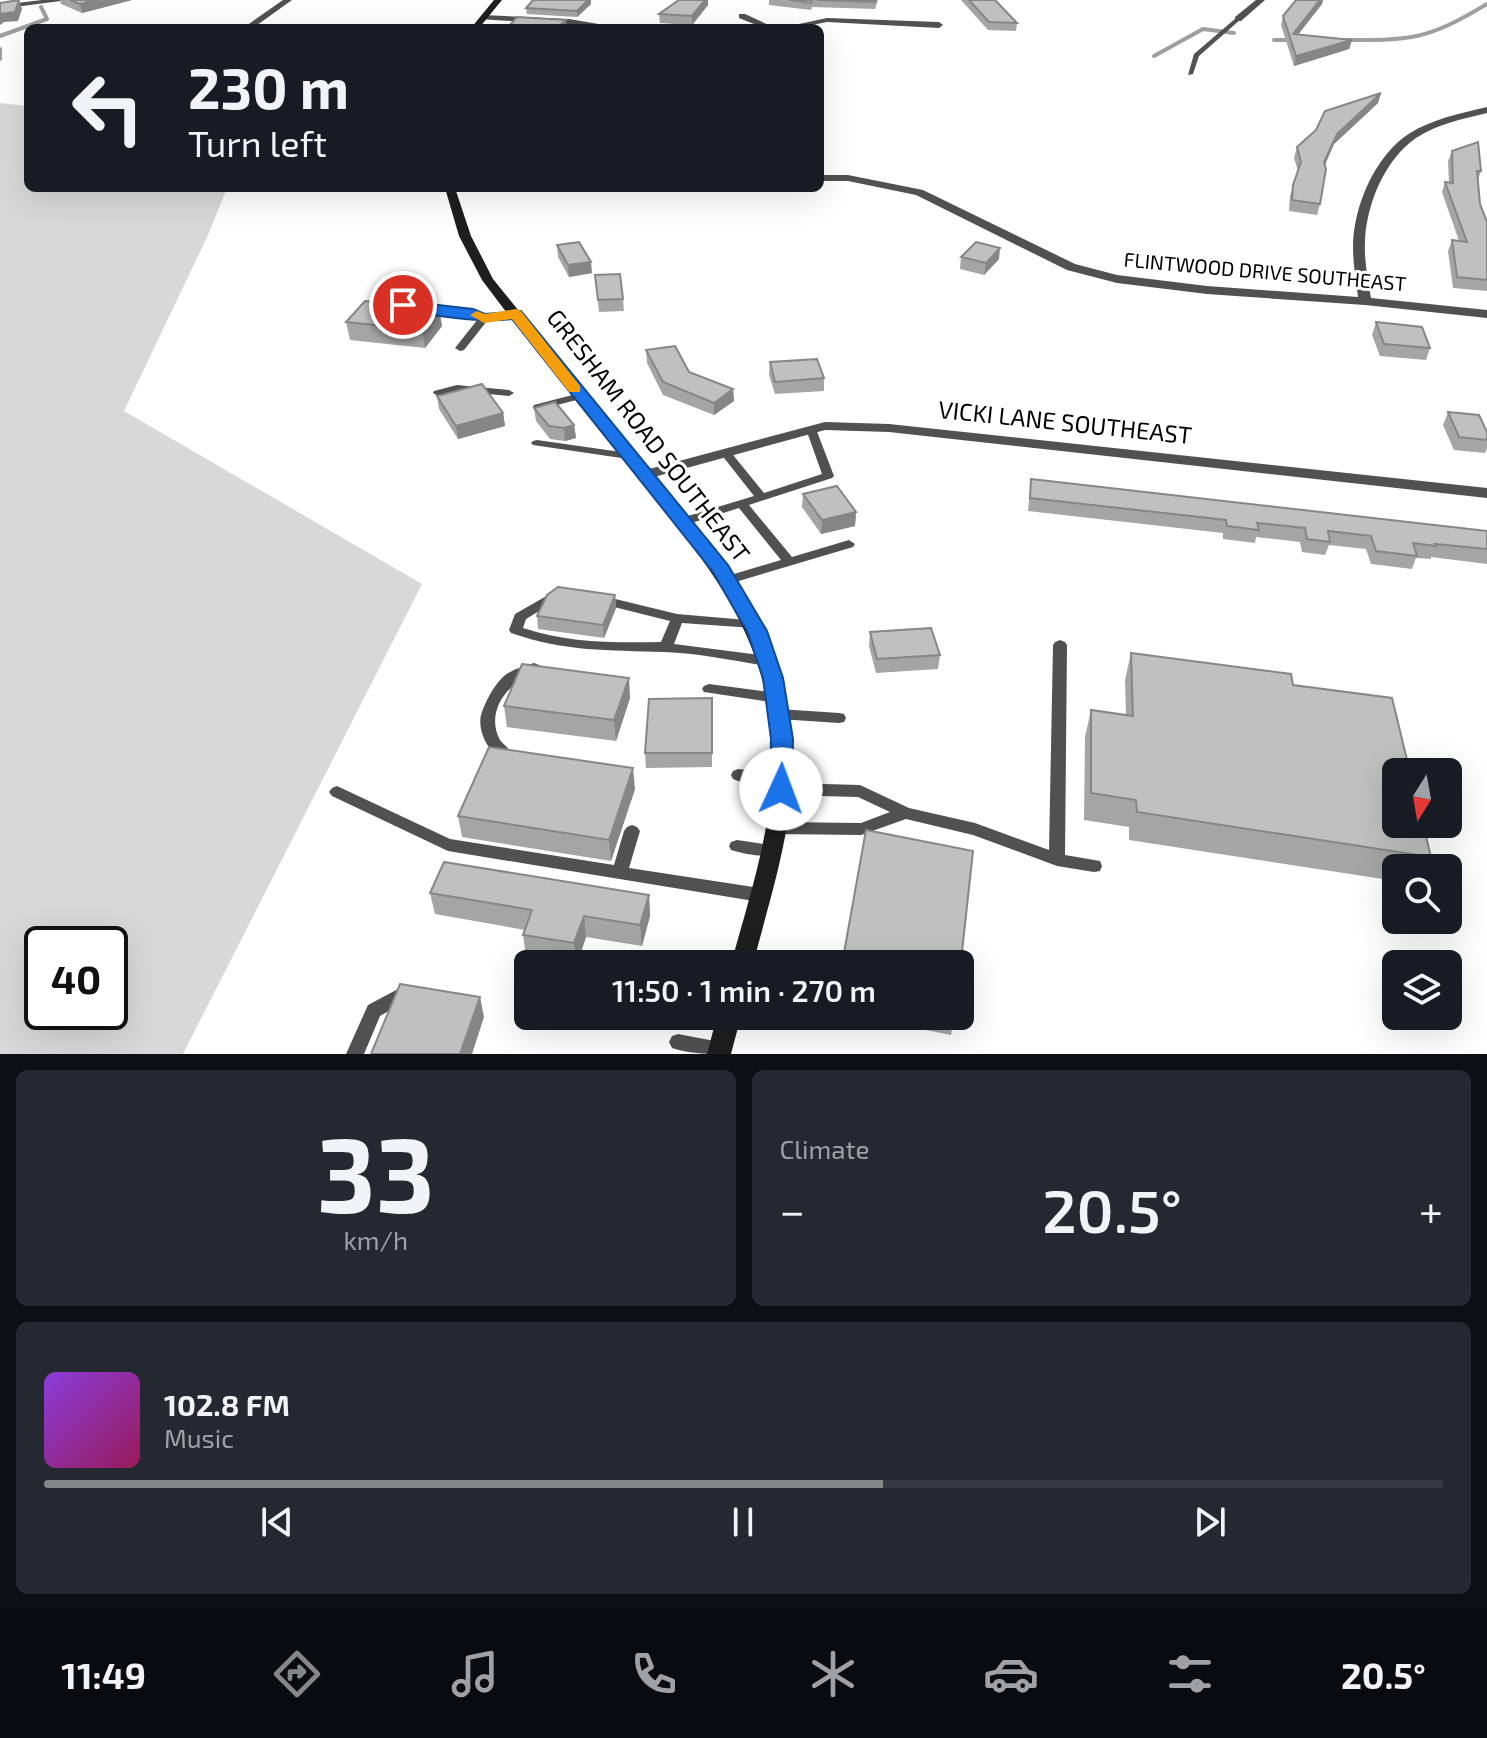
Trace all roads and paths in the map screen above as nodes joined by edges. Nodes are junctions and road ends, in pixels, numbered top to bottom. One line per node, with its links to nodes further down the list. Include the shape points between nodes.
1 (64, 0): 5 (street)
2 (288, 0): 9 (street)
3 (498, 0): 7 (street)
4 (1261, 0): 8 (street)
5 (0, 7)
6 (742, 16): 12 (street)
7 (482, 17): 10 (street); 11 (street)
8 (1238, 19): 15 (lane, via 1196,55)
9 (253, 24)
10 (478, 24)
11 (590, 24)
12 (761, 24)
13 (806, 24): 14 (street, via 827,20)
14 (939, 25)
15 (1190, 74)
16 (1487, 110): 19 (street, via 1412,137 1384,167 1359,242)
17 (824, 178): 19 (street, FLINTWOOD DRIVE SOUTHEAST, via 919,192 1071,267 1117,279)
18 (451, 192): 21 (street, GRESHAM ROAD SOUTHEAST, via 468,245)
19 (1365, 301): 22 (street, FLINTWOOD DRIVE SOUTHEAST)
20 (417, 307): 23 (lane)
21 (516, 314): 23 (lane); 27 (street, GRESHAM ROAD SOUTHEAST)
22 (1487, 314)
23 (484, 318): 24 (lane)
24 (460, 348)
25 (438, 393): 26 (lane, via 457,388)
26 (509, 393)
27 (580, 396): 28 (lane); 32 (street, GRESHAM ROAD SOUTHEAST)
28 (538, 407)
29 (811, 429): 31 (street, VICKI LANE SOUTHEAST); 34 (street, VICKI LANE SOUTHEAST, via 889,428); 35 (lane, via 828,476)
30 (537, 443): 32 (lane)
31 (725, 452): 33 (street, VICKI LANE SOUTHEAST); 35 (lane)
32 (628, 456): 33 (street, GRESHAM ROAD SOUTHEAST)
33 (643, 475): 37 (street, GRESHAM ROAD SOUTHEAST)
34 (1487, 493)
35 (761, 497): 36 (lane)
36 (741, 503): 37 (lane); 39 (lane)
37 (682, 522): 40 (street, GRESHAM ROAD SOUTHEAST)
38 (849, 544): 39 (lane)
39 (789, 562): 40 (lane)
40 (728, 580): 42 (street, GRESHAM ROAD SOUTHEAST)
41 (677, 618): 42 (lane); 44 (lane); 44 (lane, via 622,602 557,594 520,617 516,630 606,648)
42 (753, 624): 45 (street, GRESHAM ROAD SOUTHEAST)
43 (1060, 645): 59 (lane)
44 (666, 647): 45 (lane)
45 (768, 661): 48 (street, GRESHAM ROAD SOUTHEAST)
46 (554, 669): 50 (lane, via 516,673 504,683 487,718 493,743)
47 (709, 689): 48 (lane)
48 (778, 706): 49 (lane); 52 (street, GRESHAM ROAD SOUTHEAST)
49 (839, 718)
50 (504, 752)
51 (738, 775): 52 (lane)
52 (781, 785): 54 (lane, via 860,791); 55 (street, GRESHAM ROAD SOUTHEAST)
53 (337, 792): 61 (lane, via 448,845)
54 (906, 813): 55 (lane, via 861,829); 59 (lane, via 975,829)
55 (776, 828): 58 (street, GRESHAM ROAD SOUTHEAST)
56 (632, 831): 61 (lane)
57 (737, 846): 58 (lane)
58 (771, 850): 62 (street, GRESHAM ROAD SOUTHEAST)
59 (1057, 860): 60 (lane)
60 (1094, 866)
61 (620, 872): 62 (lane)
62 (760, 895): 63 (street, GRESHAM ROAD SOUTHEAST)
63 (746, 950)
64 (400, 996): 68 (lane, via 374,1011)
65 (726, 1030): 67 (street)
66 (678, 1042): 67 (lane)
67 (720, 1052)
68 (355, 1054)

